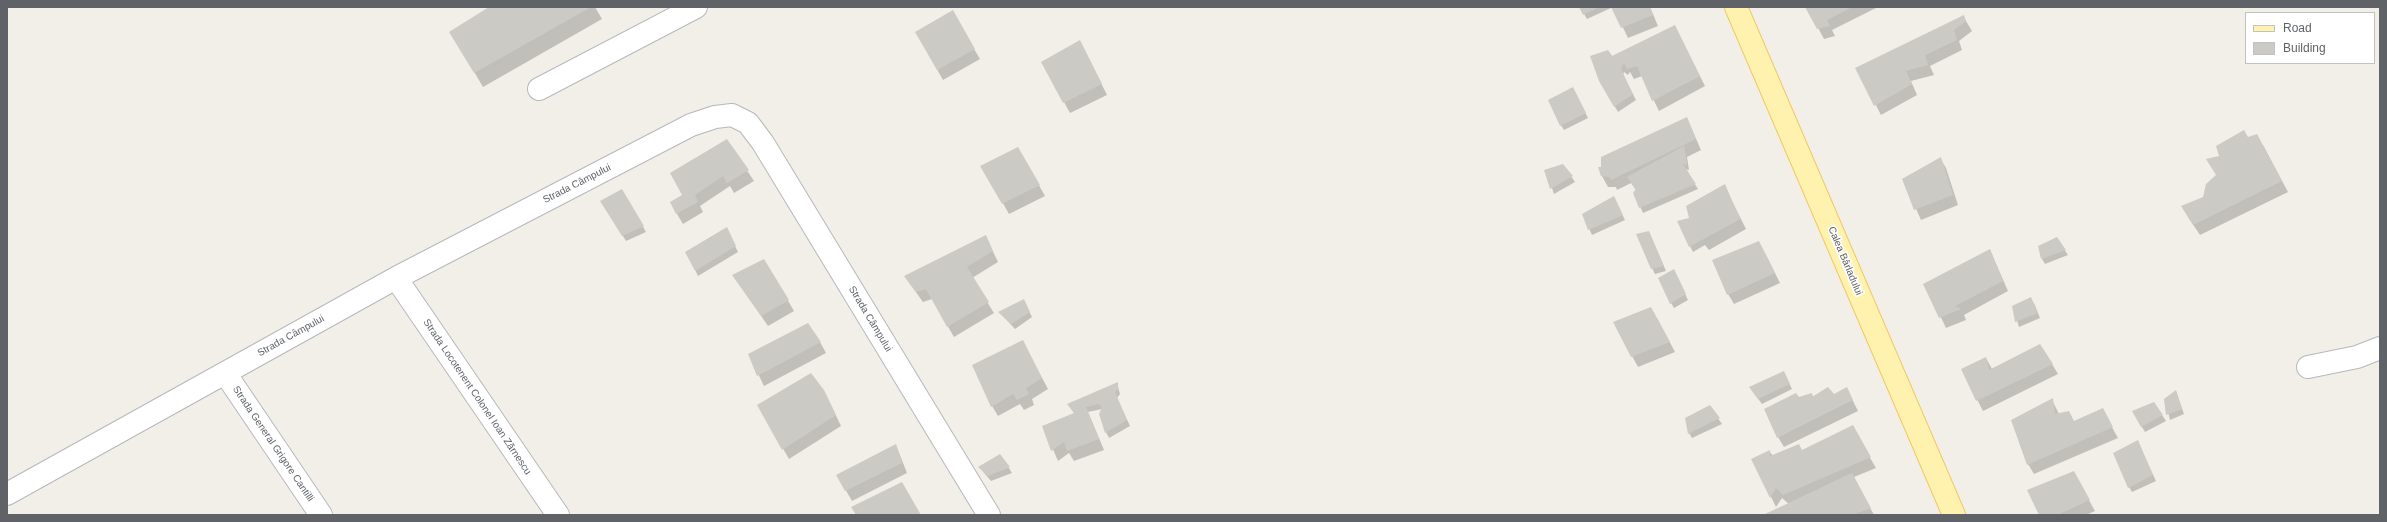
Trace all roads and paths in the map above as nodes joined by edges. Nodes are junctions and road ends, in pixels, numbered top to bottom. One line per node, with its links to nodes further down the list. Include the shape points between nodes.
1 (696, 7): 3 (street)
2 (1736, 7): 12 (main road, Calea Bârladului)
3 (539, 90)
4 (396, 278): 7 (street, Strada Câmpului); 10 (street, Strada Locotenent Colonel Ioan Zărnescu); 11 (street, Strada Câmpului, via 692,125 715,117 732,115 748,123 763,143)
5 (2380, 348): 6 (street, via 2356,358)
6 (2308, 367)
7 (225, 373): 8 (street, Strada Câmpului); 9 (street, Strada General Grigore Cantilli)
8 (7, 494)
9 (321, 515)
10 (558, 515)
11 (989, 515)
12 (1954, 515)

